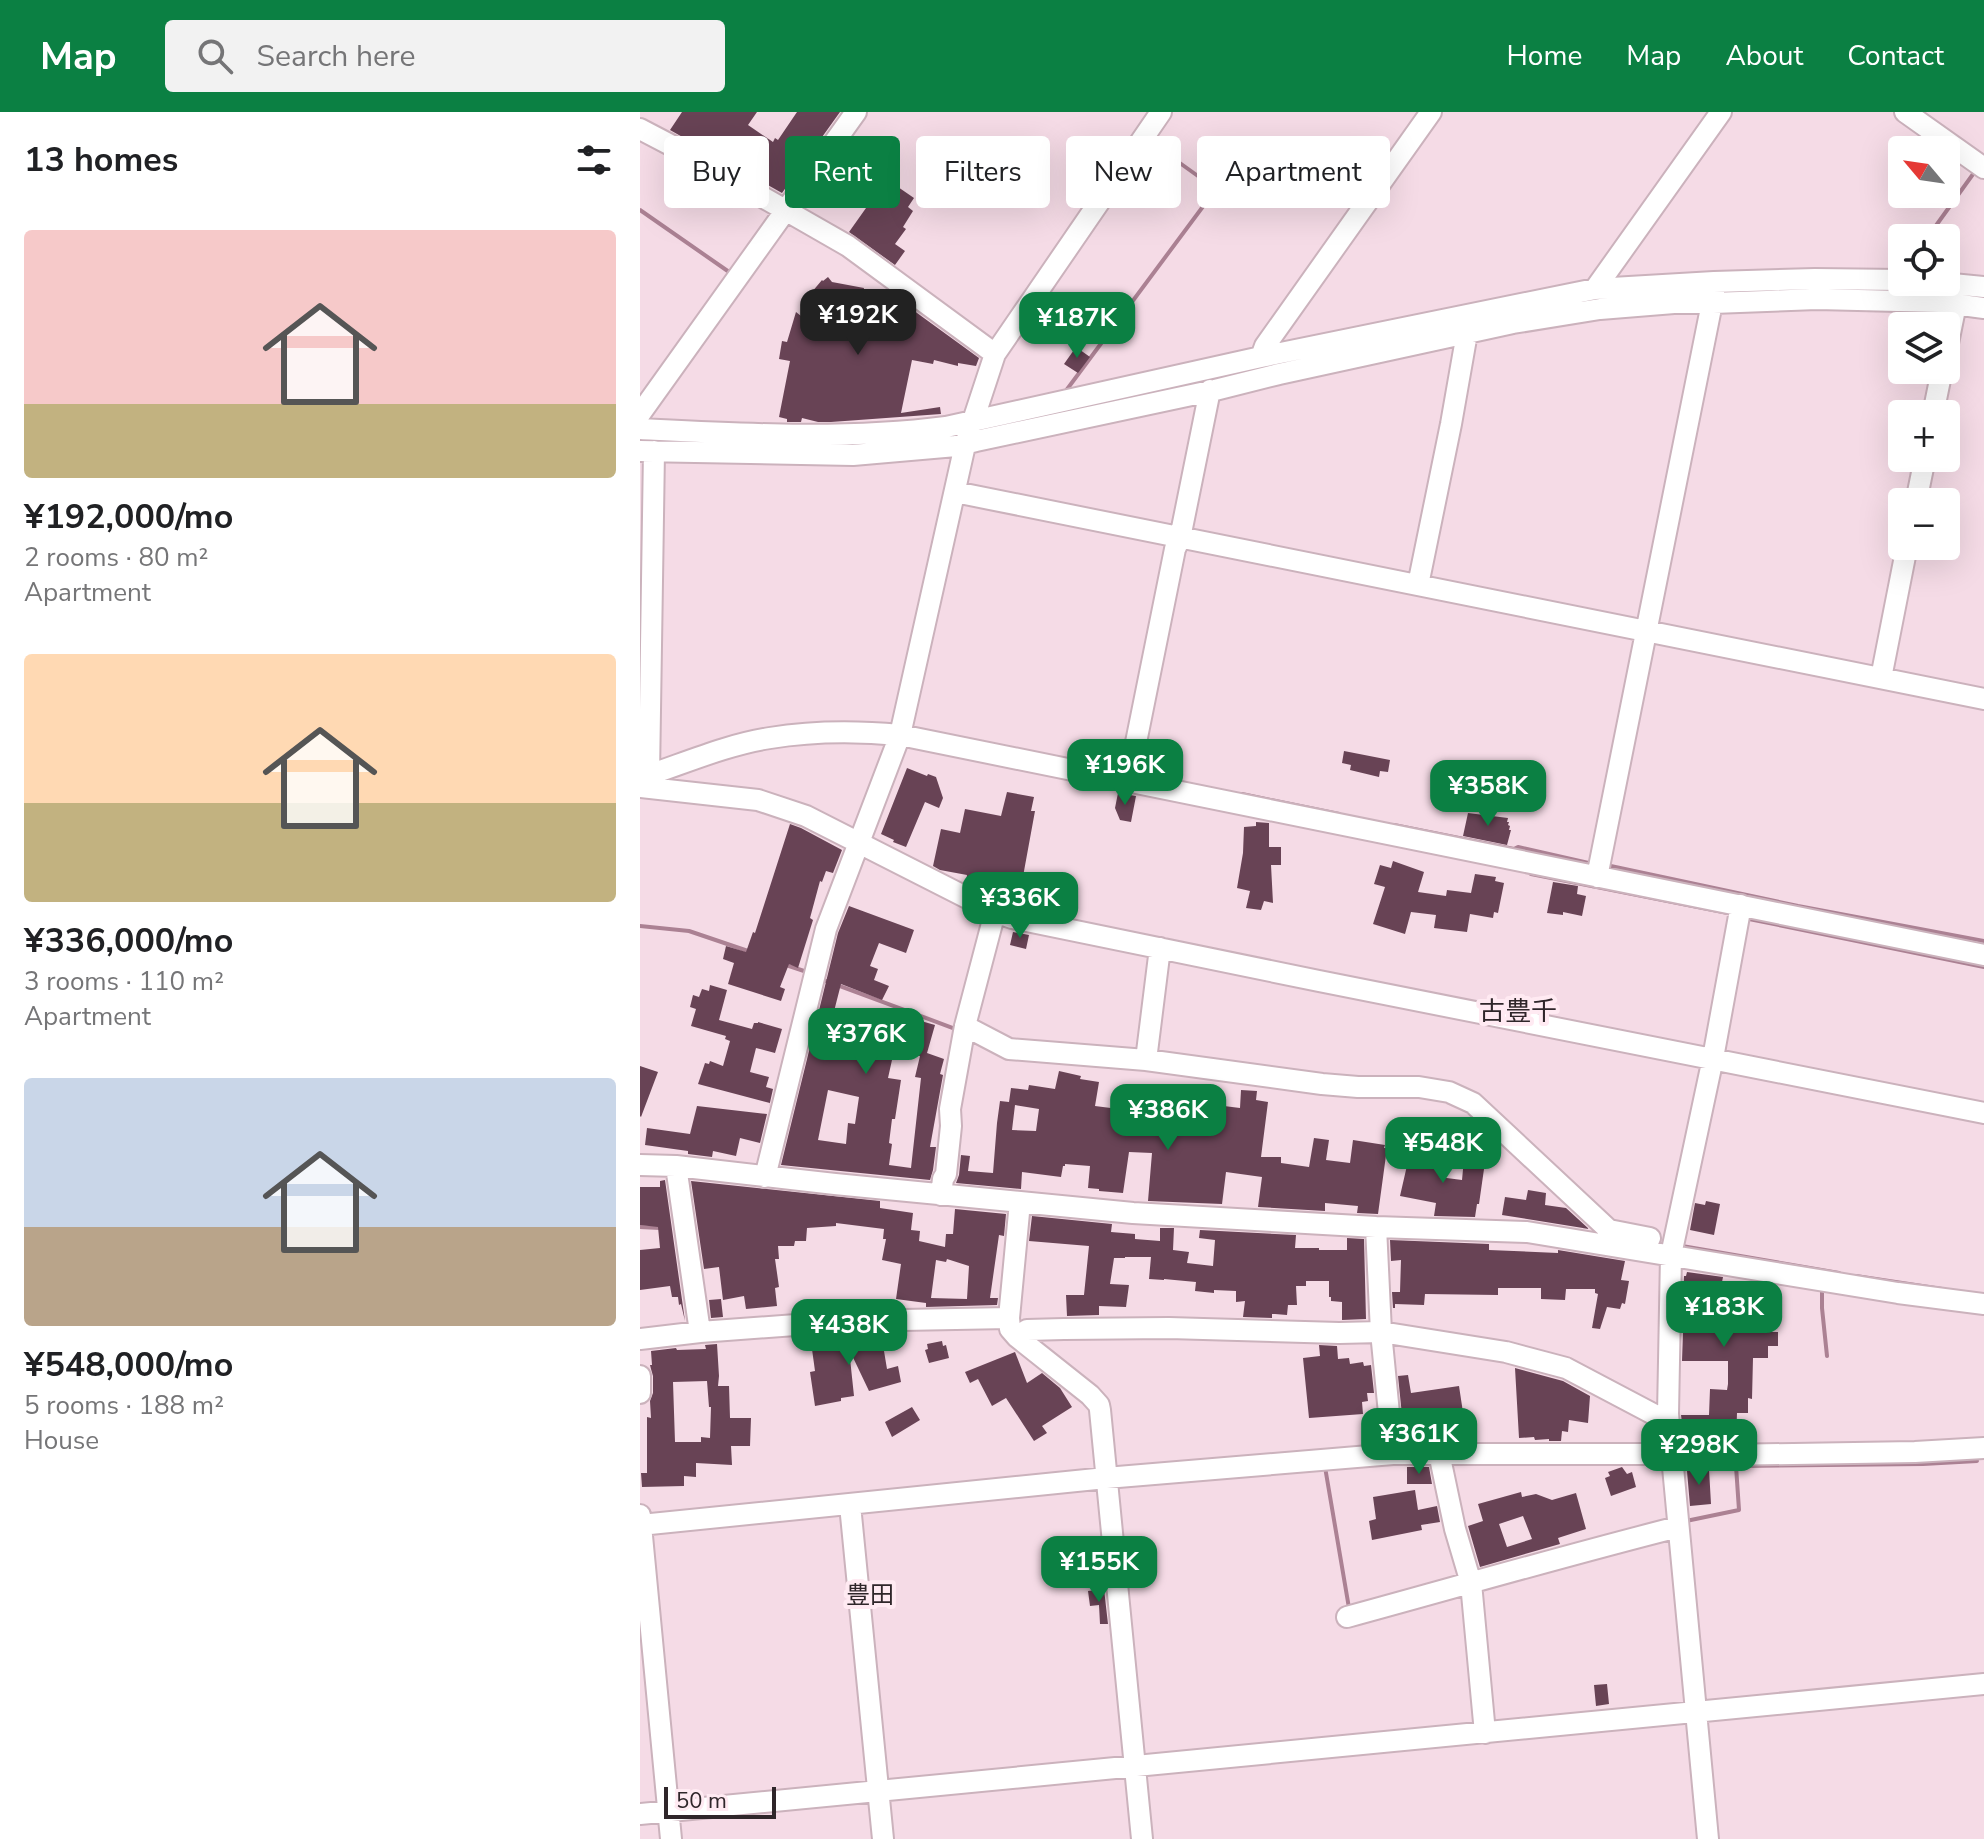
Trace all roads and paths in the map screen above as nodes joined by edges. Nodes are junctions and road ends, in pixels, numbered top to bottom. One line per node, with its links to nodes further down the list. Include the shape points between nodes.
1 (856, 112): 8 (street)
2 (1161, 112): 19 (street)
3 (1431, 112): 20 (street)
4 (1721, 112): 12 (street)
5 (1905, 112): 7 (street)
6 (640, 129): 8 (street)
7 (1984, 168)
8 (785, 209): 19 (street, via 848,246); 22 (street)
9 (1888, 281): 13 (street)
10 (1960, 285): 11 (street)
11 (1984, 287)
12 (1595, 289): 13 (street); 16 (street)
13 (1714, 293): 14 (street); 16 (street, via 1635,305); 30 (street)
14 (1956, 304): 15 (street); 17 (street)
15 (1984, 308)
16 (1520, 312): 18 (street); 20 (street)
17 (1954, 312)
18 (1467, 333): 21 (street); 29 (street)
19 (995, 354): 24 (street)
20 (1261, 357): 24 (street)
21 (1210, 390): 24 (street, via 976,441); 27 (street)
22 (640, 414)
23 (640, 429): 24 (street)
24 (969, 433): 25 (street, via 907,452); 26 (street)
25 (647, 451): 34 (street)
26 (955, 492): 27 (street); 33 (street)
27 (1180, 538): 29 (street); 35 (street)
28 (1904, 560): 31 (street)
29 (1418, 585): 30 (street)
30 (1648, 631): 31 (street); 37 (street)
31 (1881, 678): 32 (street)
32 (1984, 699)
33 (900, 735): 34 (street, via 848,732 770,738 704,755); 35 (street); 36 (street)
34 (643, 779): 36 (street, via 758,800)
35 (1128, 782): 37 (street)
36 (860, 842): 39 (street); 48 (street, via 826,929)
37 (1597, 877): 38 (street)
38 (1741, 905): 41 (street); 43 (street)
39 (995, 912): 40 (street); 42 (street)
40 (1160, 948): 43 (street); 44 (street)
41 (1984, 955)
42 (965, 1026): 44 (street, via 1009,1049); 49 (street)
43 (1713, 1058): 45 (street); 52 (street)
44 (1146, 1060): 52 (street, via 1322,1084 1449,1092 1473,1103 1609,1230)
45 (1984, 1113)
46 (640, 1165): 47 (street)
47 (676, 1166): 48 (street); 55 (street)
48 (765, 1177): 49 (street)
49 (941, 1195): 50 (street)
50 (1020, 1202): 51 (street); 54 (street)
51 (1376, 1227): 52 (street, via 1527,1232); 56 (street)
52 (1672, 1248): 53 (street, via 1898,1293); 60 (street)
53 (1984, 1304)
54 (1012, 1328): 55 (street, via 849,1321); 56 (street); 65 (street, via 1099,1405)
55 (700, 1332): 57 (street)
56 (1381, 1332): 60 (street, via 1506,1352 1566,1368 1657,1416); 64 (street)
57 (640, 1339)
58 (640, 1376): 59 (street)
59 (640, 1393)
60 (1668, 1414): 62 (street)
61 (1984, 1448): 62 (street, via 1722,1455)
62 (1671, 1449): 63 (street); 69 (street)
63 (1439, 1453): 64 (street); 70 (street)
64 (1393, 1454): 65 (street)
65 (1106, 1478): 66 (street); 75 (street)
66 (850, 1505): 68 (street); 76 (street)
67 (640, 1515): 68 (street)
68 (640, 1525): 77 (street)
69 (1678, 1527): 70 (street); 73 (street)
70 (1471, 1583): 71 (street); 74 (street)
71 (1347, 1617)
72 (1984, 1684): 73 (street)
73 (1695, 1712): 74 (street); 82 (street)
74 (1485, 1733): 75 (street)
75 (1135, 1766): 76 (street); 81 (street)
76 (878, 1790): 77 (street); 80 (street)
77 (669, 1811): 78 (street); 79 (street)
78 (640, 1814)
79 (671, 1839)
80 (883, 1839)
81 (1142, 1839)
82 (1708, 1839)

